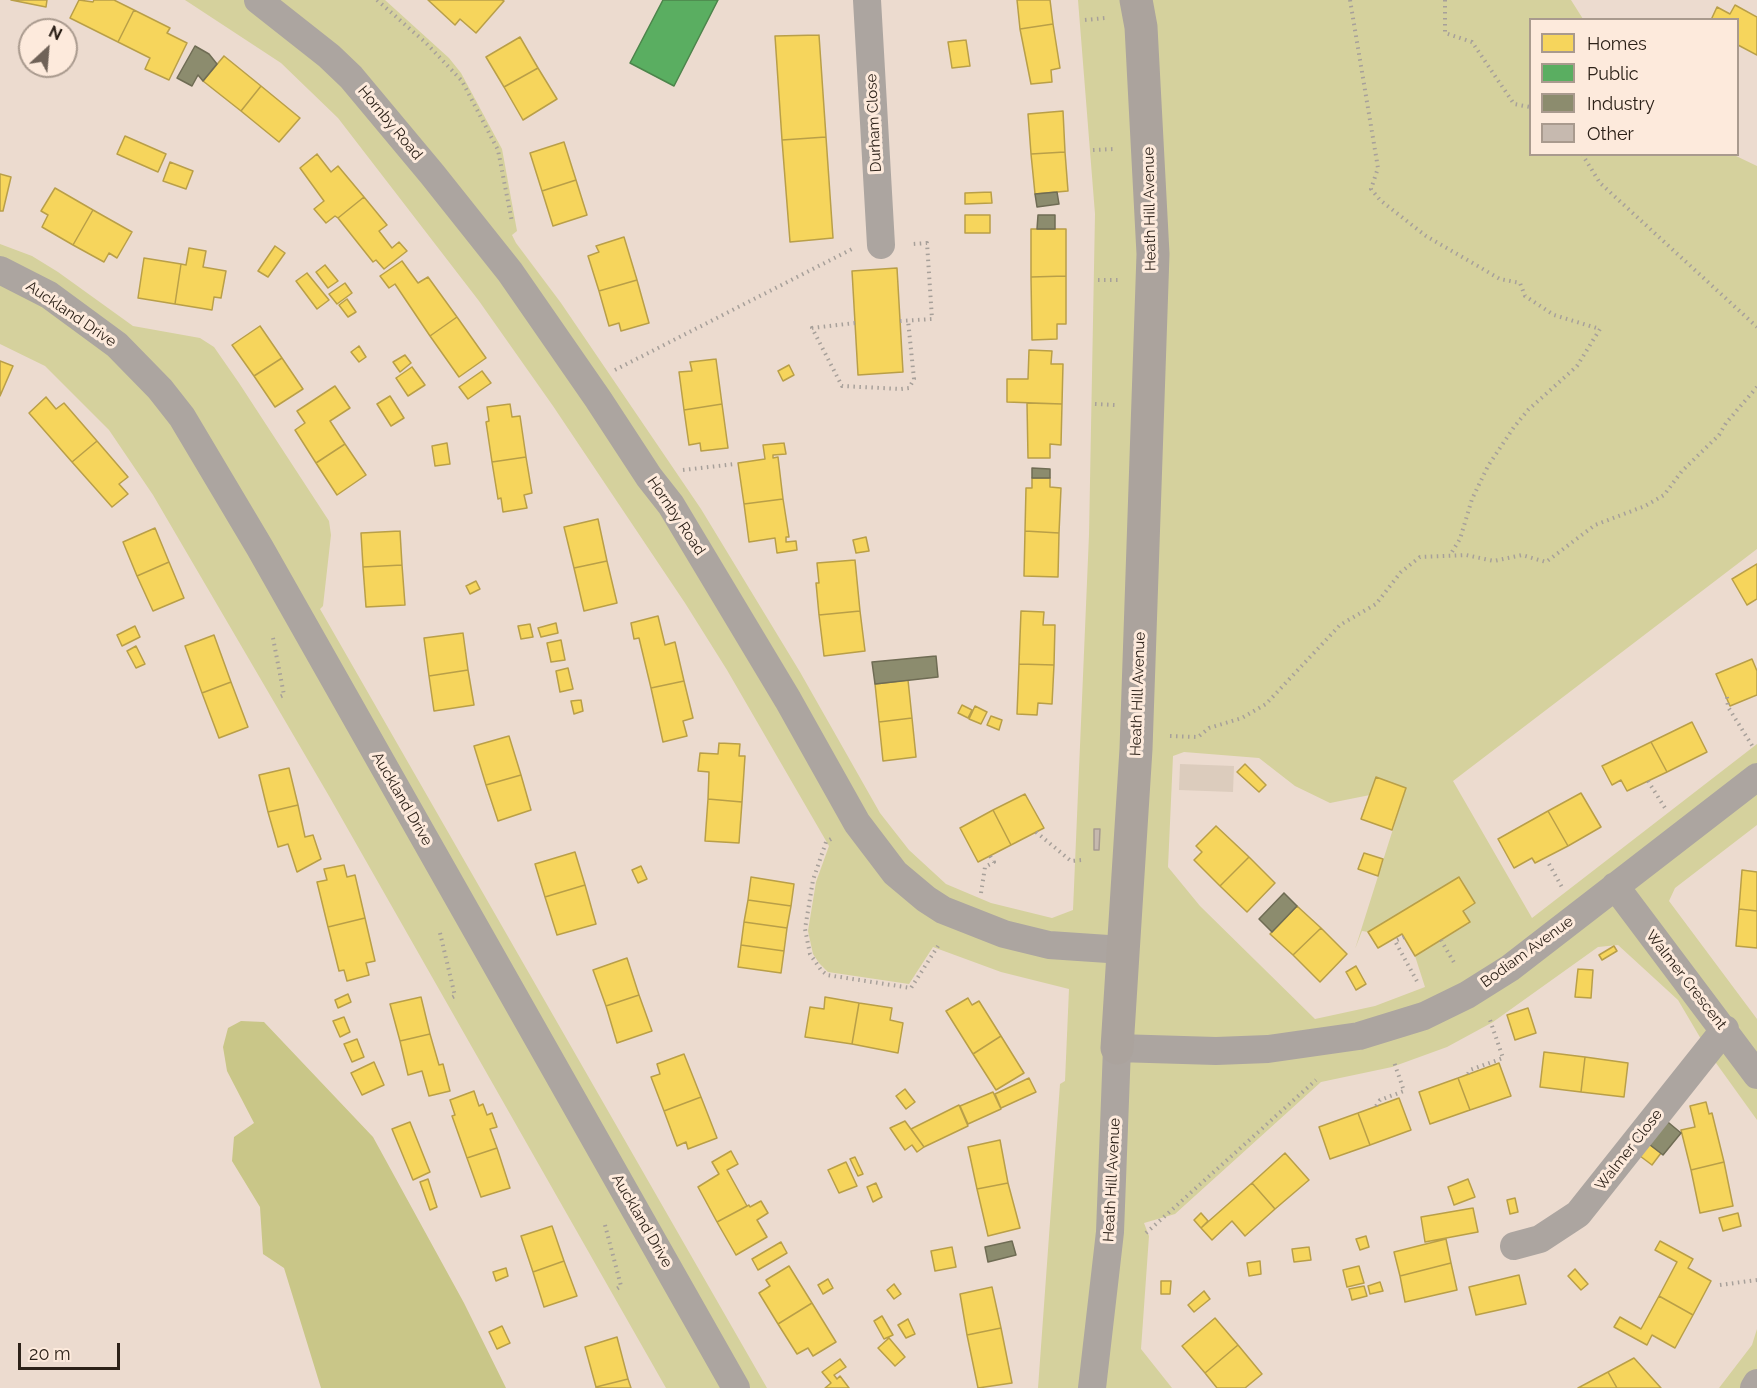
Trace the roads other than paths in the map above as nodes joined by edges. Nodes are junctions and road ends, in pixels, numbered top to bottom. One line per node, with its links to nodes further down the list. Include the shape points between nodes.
1 (258, 0): 8 (street, Hornby Road, via 329,56 393,125 510,272 703,555 854,818 895,873 944,910 1004,934 1049,945)
2 (867, 0): 4 (street, Durham Close)
3 (1136, 0): 8 (street, Heath Hill Avenue, via 1141,27 1153,254 1136,734)
4 (881, 245)
5 (0, 270): 14 (street, Auckland Drive, via 49,295 117,345 182,417)
6 (1757, 777): 7 (street, Bodiam Avenue)
7 (1615, 886): 9 (street, Walmer Crescent); 10 (street, Bodiam Avenue, via 1484,985 1396,1026 1330,1042 1268,1049)
8 (1123, 950): 10 (street, Heath Hill Avenue)
9 (1725, 1029): 11 (street, Walmer Crescent); 12 (street, Walmer Close, via 1578,1214 1540,1239)
10 (1117, 1048): 15 (street, Heath Hill Avenue, via 1110,1232)
11 (1757, 1075)
12 (1514, 1246)
13 (1757, 1383): 16 (street)
14 (736, 1388)
15 (1092, 1388)
16 (1754, 1388)

